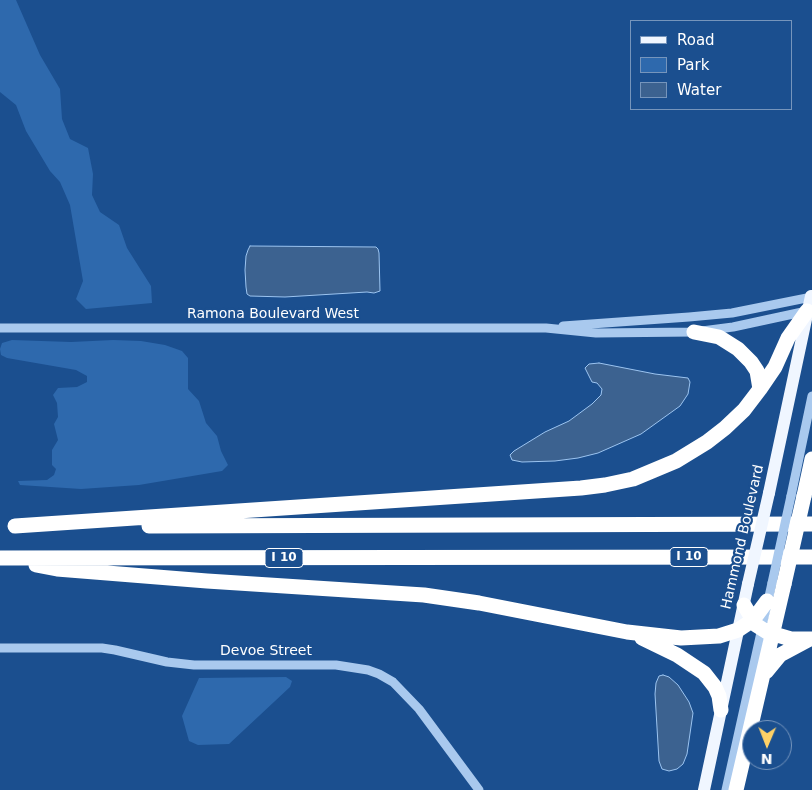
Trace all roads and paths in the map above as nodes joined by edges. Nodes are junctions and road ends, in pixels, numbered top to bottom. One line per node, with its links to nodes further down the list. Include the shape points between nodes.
1 (812, 295): 2 (main road, Hammond Boulevard); 4 (street, Ramona Boulevard West, via 732,312)
2 (810, 311): 5 (street, Ramona Boulevard West); 6 (highway, via 788,338 775,367); 17 (main road, Hammond Boulevard, bridge)
3 (0, 328): 4 (street, Ramona Boulevard West)
4 (546, 328): 5 (street, Ramona Boulevard West, via 596,333)
5 (694, 332): 6 (highway, via 719,337 738,349 757,371)
6 (760, 389): 12 (highway, via 725,428 692,452 653,472 605,485)
7 (812, 396): 9 (street)
8 (812, 459): 9 (highway)
9 (797, 496): 15 (highway, bridge)
10 (812, 524): 12 (highway)
11 (0, 526): 12 (highway)
12 (16, 526)
13 (812, 557): 14 (highway, I 10)
14 (1, 558): 20 (highway, via 57,569 424,595)
15 (778, 583): 16 (street); 18 (highway)
16 (767, 601): 18 (highway)
17 (744, 605): 18 (highway); 19 (main road, Hammond Boulevard)
18 (762, 628): 19 (highway); 21 (highway, via 792,639); 23 (highway); 27 (street)
19 (738, 630): 20 (highway, via 700,638); 24 (main road, Hammond Boulevard)
20 (626, 632): 24 (highway, via 704,673 715,687)
21 (811, 639): 23 (highway, via 780,656)
22 (0, 648): 25 (street, Devoe Street, via 102,648 194,665 336,665 368,670 393,682 419,709)
23 (762, 678): 28 (highway)
24 (722, 710): 26 (main road, Hammond Boulevard)
25 (480, 790)
26 (704, 790)
27 (726, 790)
28 (736, 790)

